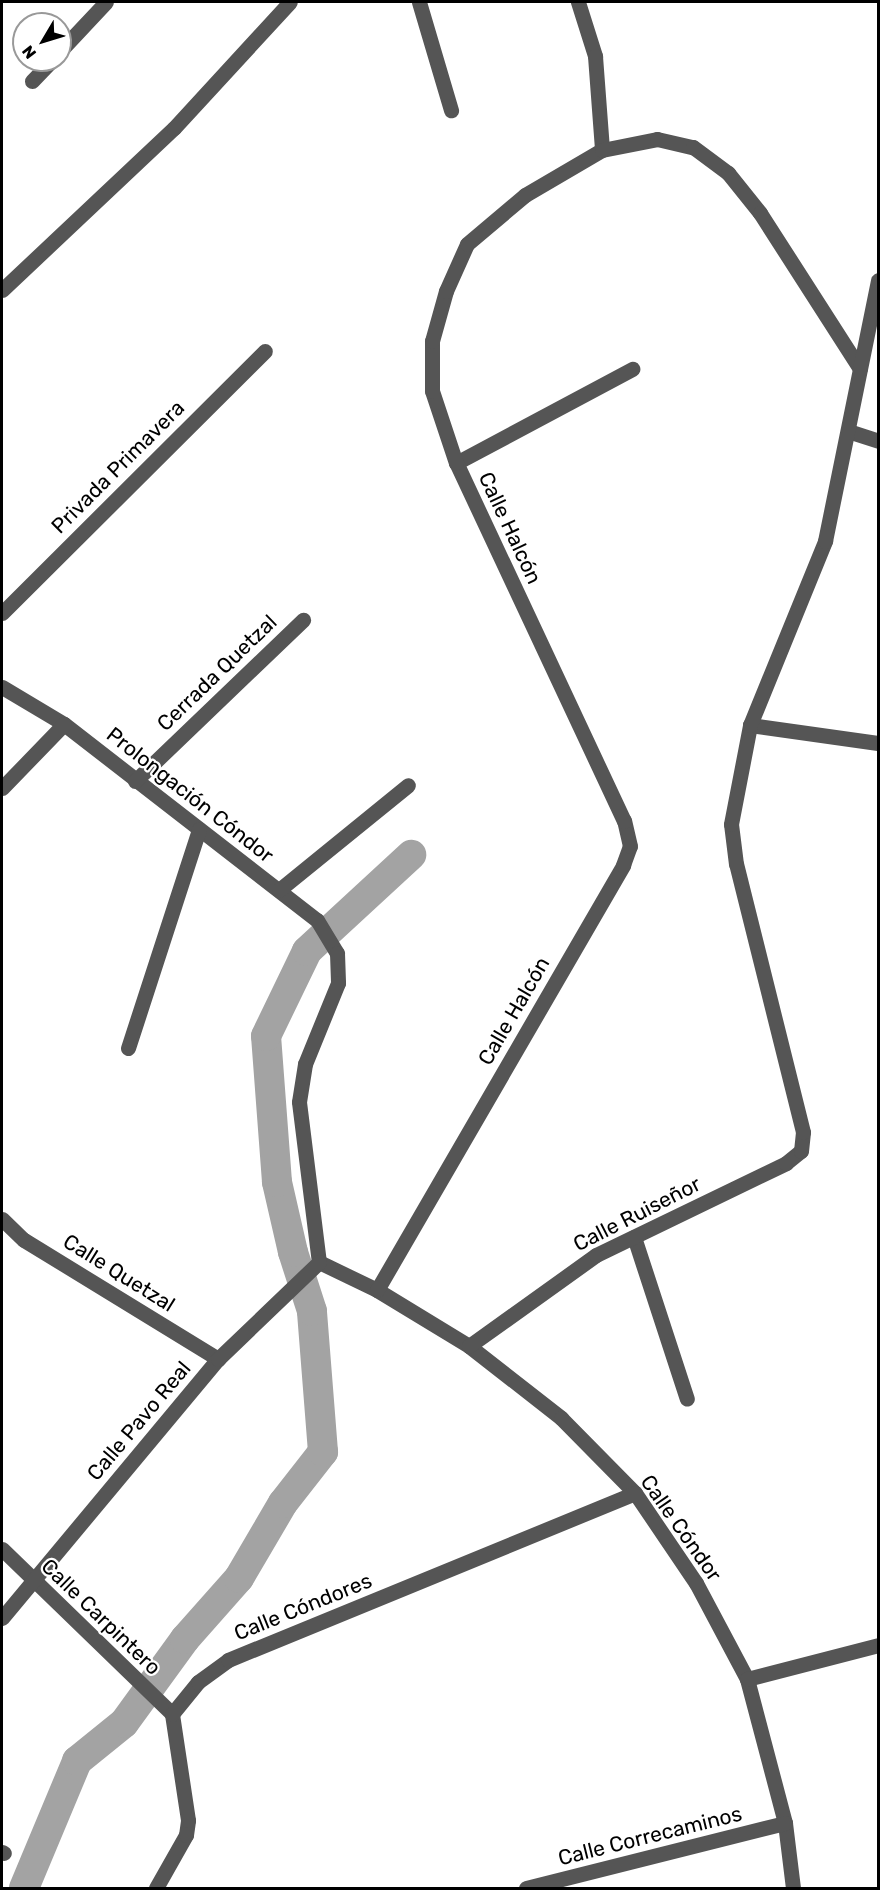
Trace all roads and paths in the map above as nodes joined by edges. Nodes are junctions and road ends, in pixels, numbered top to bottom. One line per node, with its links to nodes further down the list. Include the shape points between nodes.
1 (106, 2): 5 (street)
2 (290, 2): 11 (street, via 174,128)
3 (419, 2): 8 (street)
4 (578, 2): 9 (street, via 595,56)
5 (72, 38)
6 (41, 72): 7 (street)
7 (32, 81)
8 (452, 110)
9 (602, 150): 14 (street, Calle Halcón, via 657,139 693,147 728,173 760,213); 17 (street, Calle Halcón, via 525,195 467,244 446,291 432,341 432,391)
10 (879, 280): 14 (street)
11 (2, 290)
12 (265, 351): 18 (street, Privada Primavera)
13 (632, 369): 17 (street)
14 (860, 369): 15 (street)
15 (848, 431): 16 (street); 22 (street, via 825,541)
16 (879, 441)
17 (456, 463): 33 (street, Calle Halcón, via 624,821 630,846)
18 (2, 613)
19 (303, 620): 24 (street, Cerrada Quetzal)
20 (2, 687): 21 (street, Prolongación Cóndor)
21 (64, 724): 24 (street, Prolongación Cóndor); 26 (street)
22 (750, 725): 23 (street); 31 (street, Calle Ruiseñor, via 731,824 736,864 803,1132 801,1151 786,1163)
23 (879, 744)
24 (135, 781): 27 (street, Prolongación Cóndor)
25 (408, 784): 28 (street)
26 (2, 788)
27 (199, 829): 28 (street, Prolongación Cóndor); 29 (street)
28 (279, 890): 32 (street, Prolongación Cóndor, via 317,920 337,953 338,982 305,1064 299,1102)
29 (128, 1048)
30 (2, 1220): 35 (street, Calle Quetzal, via 24,1240)
31 (634, 1237): 34 (street, Calle Ruiseñor, via 596,1255); 36 (street)
32 (315, 1267): 33 (street, Calle Cóndor); 35 (street, Calle Pavo Real)
33 (377, 1290): 34 (street, Calle Cóndor)
34 (469, 1346): 37 (street, Calle Cóndor, via 561,1418)
35 (218, 1359): 39 (street, Calle Pavo Real)
36 (687, 1399)
37 (635, 1493): 42 (street, Calle Cóndor, via 696,1583); 43 (street, Calle Cóndores, via 228,1660 198,1682)
38 (2, 1549): 39 (street, Calle Carpintero)
39 (33, 1581): 40 (street, Calle Pavo Real); 43 (street, Calle Carpintero)
40 (2, 1618)
41 (879, 1646): 42 (street)
42 (747, 1679): 44 (street, Calle Cóndor)
43 (172, 1714): 45 (street, via 188,1820 186,1835)
44 (785, 1823): 46 (street, Calle Correcaminos); 47 (street, Calle Cóndor)
45 (156, 1888)
46 (526, 1888)
47 (793, 1888)

